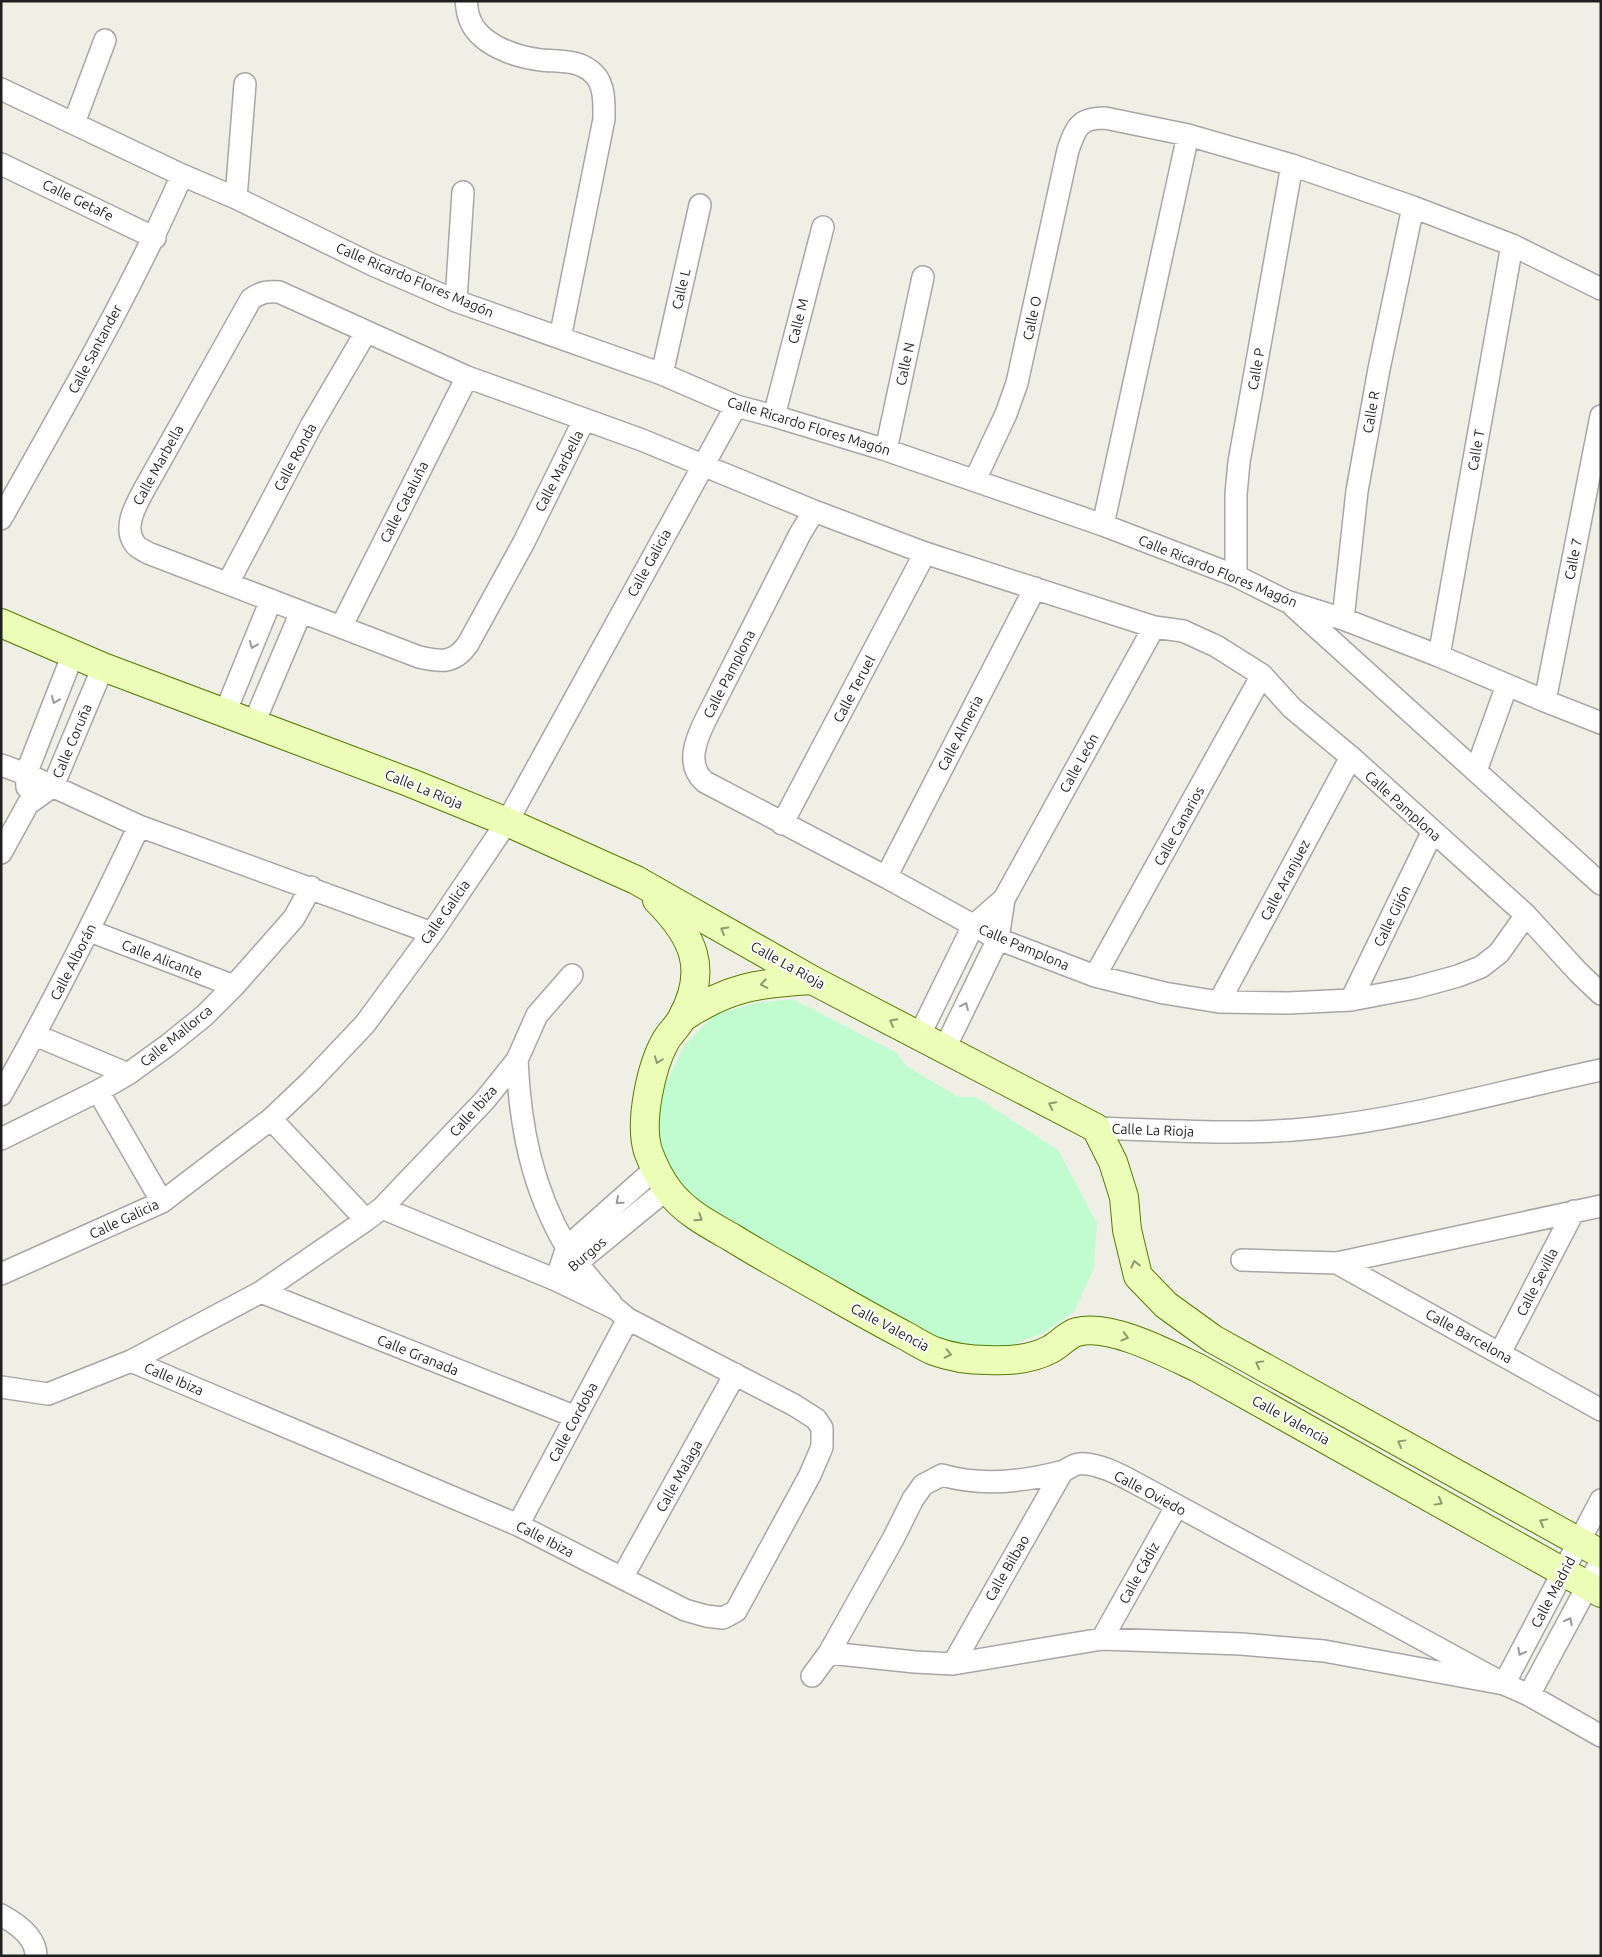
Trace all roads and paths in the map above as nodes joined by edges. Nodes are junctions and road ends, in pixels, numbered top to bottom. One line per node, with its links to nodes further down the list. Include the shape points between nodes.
1 (466, 1): 21 (street, via 469,17 477,32 486,39 525,58 561,60 585,66 596,76 602,89 604,119)
2 (105, 40): 5 (street)
3 (246, 84): 11 (street)
4 (1, 89): 5 (street, Calle Ricardo Flores Magón)
5 (74, 123): 9 (street, Calle Ricardo Flores Magón)
6 (1188, 135): 8 (street, Calle O); 30 (street, Calle O, via 1105,118 1081,122 1074,133 1017,383); 33 (street)
7 (1, 164): 15 (street, Calle Getafe)
8 (1292, 165): 13 (street, Calle O); 35 (street, Calle P, via 1239,462)
9 (182, 175): 11 (street, Calle Ricardo Flores Magón); 15 (street, Calle Santander)
10 (462, 192): 19 (street)
11 (236, 198): 19 (street, Calle Ricardo Flores Magón, via 373,265)
12 (700, 205): 22 (street, Calle L)
13 (1413, 207): 16 (street, Calle O); 41 (street, Calle R, via 1356,491)
14 (823, 227): 25 (street, Calle M)
15 (155, 238): 32 (street, Calle Santander)
16 (1512, 245): 18 (street, Calle O); 46 (street, Calle T)
17 (923, 277): 28 (street, Calle N)
18 (1601, 289)
19 (456, 301): 21 (street, Calle Ricardo Flores Magón)
20 (366, 332): 23 (street, Calle Marbella); 36 (street, Calle Ronda, via 311,426); 36 (street, Calle Marbella, via 279,292 259,293 251,299 145,488 130,524 135,545)
21 (560, 338): 22 (street, Calle Ricardo Flores Magón)
22 (662, 374): 24 (street, Calle Ricardo Flores Magón)
23 (467, 378): 27 (street, Calle Marbella); 44 (street, Calle Cataluña)
24 (736, 406): 25 (street, Calle Ricardo Flores Magón); 29 (street, Calle Galicia)
25 (774, 416): 28 (street, Calle Ricardo Flores Magón)
26 (1601, 416): 50 (street, Calle 7)
27 (584, 420): 29 (street, Calle Marbella); 44 (street, Calle Marbella, via 524,542 461,654 452,660 419,657)
28 (886, 450): 30 (street, Calle Ricardo Flores Magón)
29 (703, 465): 31 (street, Calle Marbella); 60 (street, Calle Galicia)
30 (975, 480): 33 (street, Calle Ricardo Flores Magón)
31 (814, 511): 34 (street, Calle Pamplona); 61 (street, Calle Pamplona, via 698,734 693,764 699,777 706,782)
32 (1, 519)
33 (1103, 525): 35 (street, Calle Ricardo Flores Magón)
34 (925, 553): 37 (street, Calle Pamplona); 61 (street, Calle Teruel)
35 (1236, 576): 39 (street, Calle Ricardo Flores Magón)
36 (228, 584): 38 (street, Calle Marbella)
37 (1034, 588): 43 (street, Calle Pamplona); 65 (street, Calle Almeria)
38 (271, 600): 40 (street, Calle Marbella); 51 (street, one-way to 51)
39 (1286, 600): 41 (street, Calle Ricardo Flores Magón); 56 (street)
40 (301, 612): 44 (street, Calle Marbella); 52 (street)
41 (1343, 619): 46 (street, Calle Ricardo Flores Magón)
42 (1, 623): 45 (street, Calle La Rioja)
43 (1154, 627): 48 (street, Calle Pamplona, via 1183,631 1216,646); 69 (street, Calle León)
44 (341, 628)
45 (74, 654): 47 (street, Calle La Rioja); 57 (street, one-way to 57)
46 (1439, 656): 49 (street, Calle Ricardo Flores Magón)
47 (103, 667): 51 (street, Calle La Rioja); 58 (street, Calle Coruña)
48 (1262, 675): 54 (street, Calle Pamplona, via 1292,708); 76 (street, Calle Canarios)
49 (1507, 685): 50 (street, Calle Ricardo Flores Magón); 56 (street)
50 (1545, 701): 53 (street, Calle Ricardo Flores Magón)
51 (225, 713): 52 (street, Calle La Rioja)
52 (254, 723): 60 (street, Calle La Rioja)
53 (1601, 723)
54 (1350, 757): 63 (street, Calle Pamplona); 81 (street, Calle Aranjuez)
55 (1, 765): 57 (street)
56 (1476, 771): 67 (street)
57 (26, 774): 58 (street); 59 (street)
58 (52, 786): 59 (street, Calle Coruña); 62 (street)
59 (28, 804): 64 (street, Calle Coruña)
60 (507, 822): 66 (street, Calle La Rioja); 73 (street, Calle Galicia)
61 (782, 824): 65 (street, Calle Pamplona)
62 (140, 826): 68 (street); 72 (street, Calle Alborán)
63 (1432, 832): 70 (street, Calle Pamplona); 80 (street, Calle Gijón)
64 (1, 853)
65 (886, 877): 71 (street, Calle Pamplona)
66 (636, 880): 77 (street, Calle La Rioja, one-way to 66); 82 (street, Calle Valencia, via 680,925 693,948 696,961 694,985)
67 (1601, 884)
68 (311, 887): 73 (street); 78 (street, Calle Mallorca, via 294,918)
69 (1004, 899): 71 (street, Calle León); 74 (street, Calle León)
70 (1526, 915): 79 (street, Calle Pamplona); 80 (street, Calle Pamplona, via 1499,953 1481,967 1414,988)
71 (973, 926): 74 (street, Calle Pamplona); 84 (street, Calle León)
72 (90, 931): 78 (street, Calle Alicante); 83 (street, Calle Alborán)
73 (432, 933): 91 (street, Calle Galicia, via 365,1024)
74 (998, 939): 76 (street, Calle Pamplona); 85 (street, Calle León, one-way to 74)
75 (572, 975): 86 (street, Calle Ibiza, via 537,1015)
76 (1095, 976): 81 (street, Calle Pamplona)
77 (812, 980): 82 (street, one-way to 82, via 740,989 720,995); 84 (street, Calle La Rioja, one-way to 77)
78 (234, 986): 88 (street, Calle Mallorca, via 196,1022)
79 (1601, 994)
80 (1351, 1000): 81 (street, Calle Pamplona)
81 (1219, 1002)
82 (682, 1018): 94 (street, Calle Valencia, one-way to 94, via 666,1040 646,1102 647,1148)
83 (35, 1035): 88 (street); 90 (street, Calle Alborán)
84 (919, 1036): 85 (street, Calle La Rioja)
85 (944, 1050): 92 (street, Calle La Rioja, one-way to 85)
86 (517, 1060): 98 (street, Calle Ibiza, via 485,1100); 99 (street, Calle Ibiza, via 519,1102 535,1179)
87 (1601, 1070): 92 (street, Calle La Rioja, via 1412,1113 1315,1128 1230,1132)
88 (128, 1074): 89 (street, Calle Mallorca)
89 (98, 1092): 93 (street, Calle Mallorca); 95 (street)
90 (1, 1095)
91 (271, 1119): 95 (street, Calle Galicia); 98 (street)
92 (1096, 1128): 106 (street, one-way to 92, via 1166,1305 1138,1276 1127,1230 1124,1197 1113,1162)
93 (1, 1139)
94 (661, 1179): 99 (street, Burgos); 109 (street, Calle Valencia, one-way to 109, via 682,1206 713,1227 935,1352 989,1360 1023,1358 1049,1350 1077,1332 1102,1331 1143,1342)
95 (162, 1202): 102 (street, Calle Galicia)
96 (1601, 1206): 97 (street, Calle Barcelona)
97 (1574, 1211): 101 (street, Calle Barcelona); 107 (street, Calle Sevilla)
98 (374, 1214): 103 (street); 104 (street, Calle Ibiza)
99 (572, 1254): 103 (street, Burgos); 105 (street, Calle Ibiza)
100 (1242, 1260): 101 (street, Calle Barcelona)
101 (1337, 1263): 107 (street, Calle Barcelona)
102 (1, 1274)
103 (556, 1280): 105 (street)
104 (261, 1292): 108 (street, Calle Ibiza); 113 (street, Calle Granada)
105 (622, 1314): 110 (street); 113 (street, Calle Cordoba)
106 (1213, 1339): 109 (street); 118 (street, one-way to 106)
107 (1500, 1353): 112 (street, Calle Barcelona)
108 (131, 1362): 111 (street, Calle Ibiza, via 48,1394); 117 (street, Calle Ibiza)
109 (1198, 1368): 120 (street, Calle Valencia, one-way to 120)
110 (735, 1374): 121 (street, Calle Malaga); 121 (street, Calle Ibiza, via 794,1405 816,1419 822,1428 822,1447 810,1475 736,1611 723,1618 684,1610)
111 (1, 1387)
112 (1601, 1410)
113 (576, 1417): 117 (street, Calle Cordoba)
114 (1062, 1472): 116 (street, Calle Oviedo, via 1078,1464 1091,1465 1116,1473); 124 (street, Calle Oviedo, via 993,1482 942,1475 923,1485); 125 (street, Calle Bilbao)
115 (1601, 1500): 118 (street, Calle Madrid)
116 (1176, 1507): 123 (street, Calle Cádiz); 127 (street, Calle Oviedo)
117 (518, 1525): 121 (street, Calle Ibiza)
118 (1590, 1548): 120 (street, Calle Madrid)
119 (1601, 1561): 122 (street, Calle Madrid)
120 (1563, 1572): 122 (street, Calle Valencia); 127 (street, Calle Madrid, one-way to 127)
121 (622, 1578)
122 (1594, 1590): 128 (street, Calle Madrid, one-way to 122)
123 (1102, 1639): 125 (street, Calle Oviedo); 127 (street, Calle Oviedo, via 1241,1644 1324,1651)
124 (829, 1653): 125 (street, Calle Oviedo); 126 (street, Calle Oviedo)
125 (953, 1664)
126 (812, 1676)
127 (1504, 1684): 128 (street, Calle Oviedo)
128 (1529, 1695): 129 (street, Calle Oviedo)
129 (1601, 1736)
130 (1, 1916): 131 (street, via 14,1922 28,1935)
131 (36, 1956)

